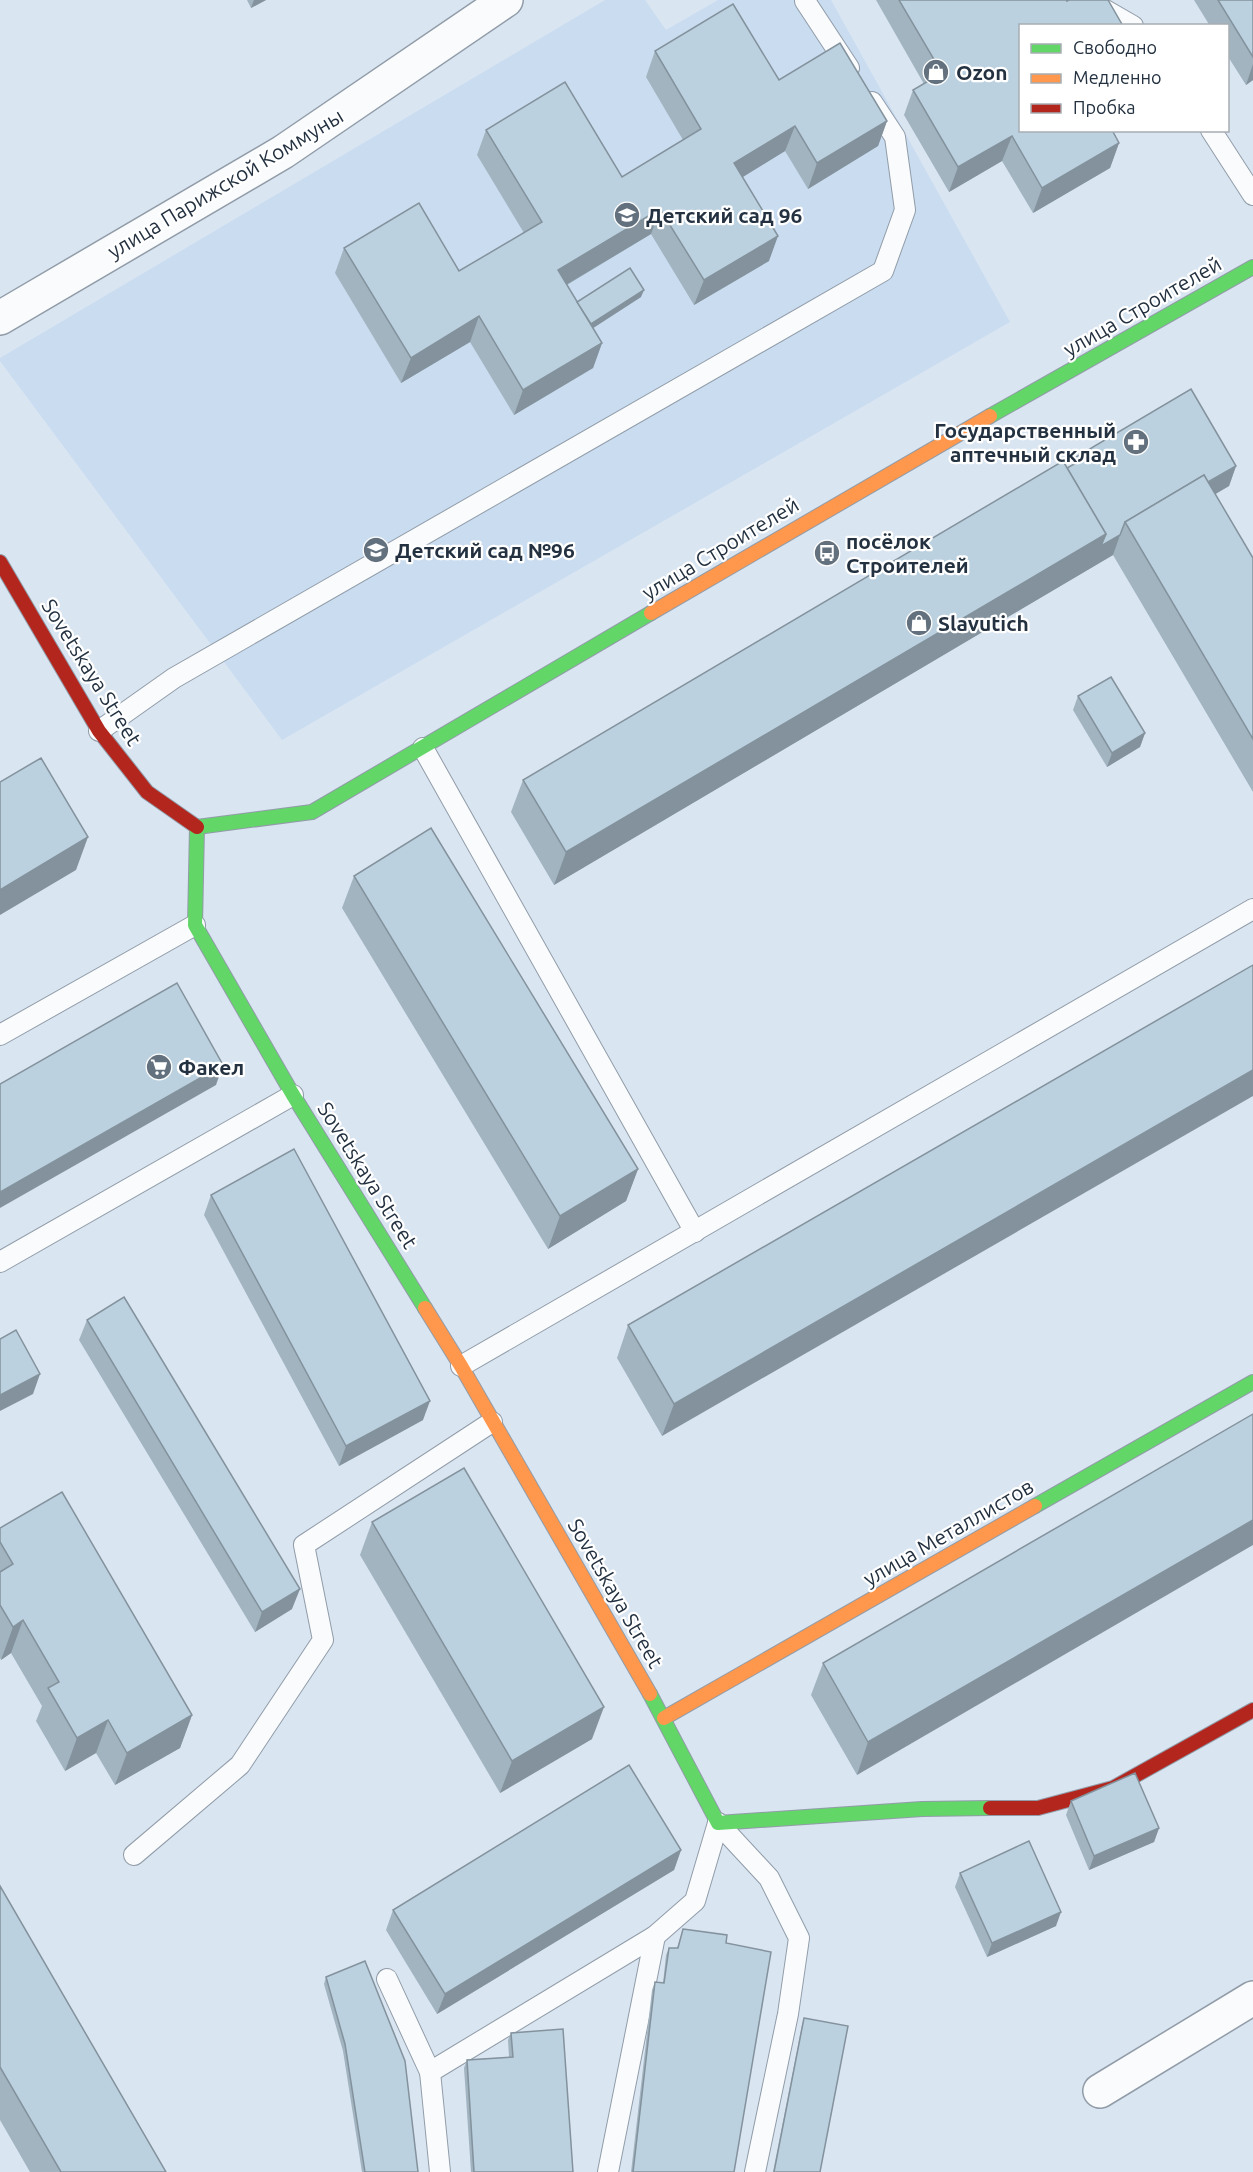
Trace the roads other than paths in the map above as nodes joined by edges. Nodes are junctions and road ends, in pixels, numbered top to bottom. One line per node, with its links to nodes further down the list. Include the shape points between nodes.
1 (506, 0): 8 (street, улица Парижской Коммуны, via 283,152)
2 (1088, 0): 4 (lane)
3 (805, 1): 10 (lane, via 895,137 905,210 883,271 174,678)
4 (1130, 24)
5 (1212, 132): 6 (lane)
6 (1253, 195)
7 (1251, 274): 11 (street, улица Строителей, via 853,494)
8 (0, 318)
9 (0, 562): 10 (street, Sovetskaya Street)
10 (99, 731): 12 (street, Sovetskaya Street, via 147,792)
11 (423, 748): 12 (street, улица Строителей, via 312,812); 17 (lane)
12 (197, 827): 14 (street)
13 (1253, 909): 17 (lane)
14 (195, 925): 15 (lane); 16 (street, Sovetskaya Street)
15 (0, 1035)
16 (293, 1095): 18 (lane); 19 (street, Sovetskaya Street)
17 (695, 1232): 19 (lane)
18 (0, 1262)
19 (461, 1366): 21 (street, Sovetskaya Street)
20 (1253, 1382): 23 (street, улица Металлистов)
21 (492, 1422): 23 (street, Sovetskaya Street); 25 (lane, via 304,1545 323,1640 240,1765)
22 (1253, 1710): 24 (street, via 1113,1788 1038,1808 922,1809)
23 (664, 1718): 24 (street, Sovetskaya Street)
24 (718, 1823): 26 (lane, via 695,1901); 33 (lane, via 769,1878 799,1938 788,2014)
25 (134, 1855)
26 (655, 1936): 29 (lane); 32 (lane)
27 (387, 1979): 29 (lane)
28 (1253, 1998): 30 (street)
29 (430, 2072): 31 (lane)
30 (1100, 2091)
31 (440, 2172)
32 (608, 2172)
33 (755, 2172)

